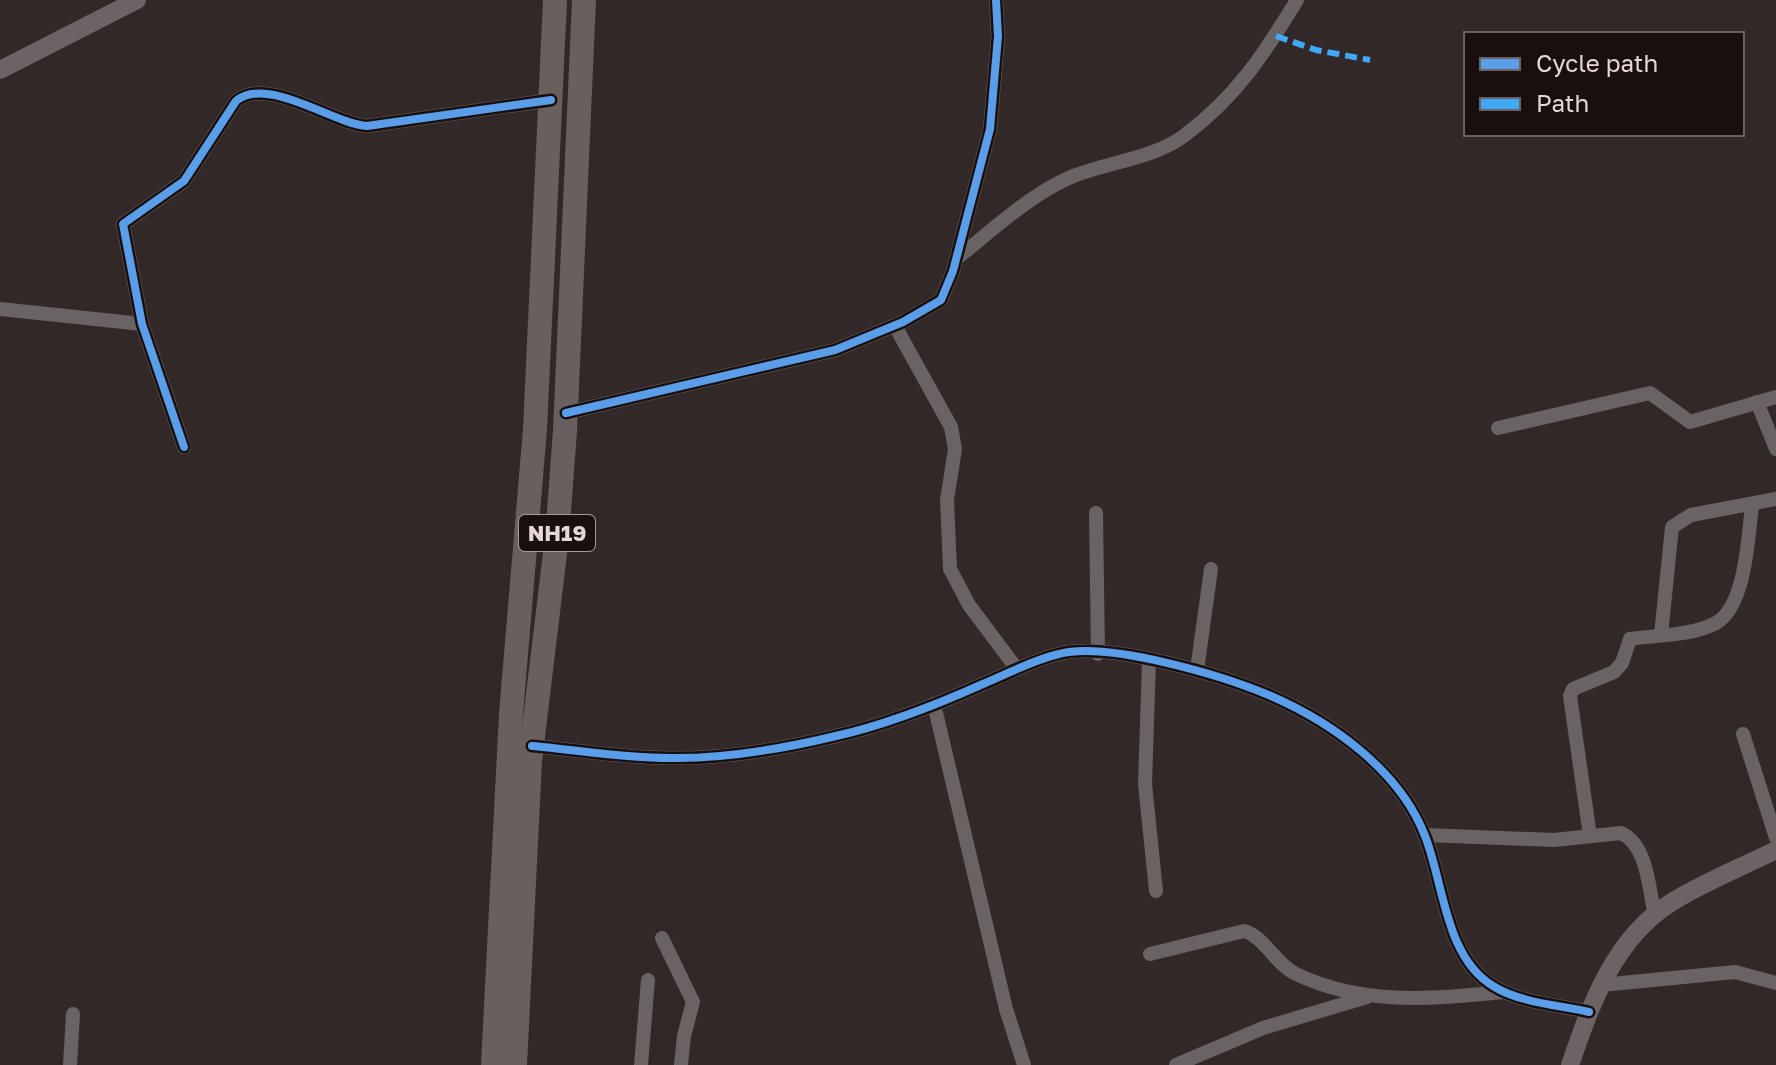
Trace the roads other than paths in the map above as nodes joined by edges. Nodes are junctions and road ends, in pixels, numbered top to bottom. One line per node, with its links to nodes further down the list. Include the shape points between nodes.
1 (137, 0): 6 (main road)
2 (555, 0): 7 (highway, NH19)
3 (584, 0): 14 (highway, NH19)
4 (996, 0): 8 (street, via 995,104)
5 (1297, 0): 8 (street, via 1238,90 1183,137 1070,177 1032,199)
6 (0, 70)
7 (551, 100): 10 (street, via 367,126 352,125 310,105 264,95 240,97 184,181 123,224); 16 (highway, NH19)
8 (956, 258): 11 (street, via 941,300)
9 (0, 309): 10 (street)
10 (142, 324): 17 (street)
11 (895, 326): 14 (street, via 835,350); 26 (street, via 951,427 955,449 947,500 950,569 969,605)
12 (1776, 397): 13 (street)
13 (1757, 402): 15 (street, via 1690,422 1650,393); 18 (street)
14 (565, 422): 16 (highway); 30 (highway, NH19)
15 (1498, 428)
16 (535, 429): 48 (highway, NH19, via 511,714)
17 (184, 447)
18 (1776, 449)
19 (1776, 499): 20 (street)
20 (1752, 506): 23 (street, via 1741,581 1726,613 1716,622); 23 (street, via 1691,515 1672,527)
21 (1096, 513): 24 (street)
22 (1211, 569): 27 (street)
23 (1661, 635): 32 (street, via 1630,639 1614,672 1578,685 1570,696)
24 (1098, 654): 25 (street); 26 (street, via 1062,653)
25 (1149, 661): 27 (street); 35 (street, via 1145,784)
26 (1017, 669): 28 (street)
27 (1197, 670): 31 (street, via 1272,696 1347,739 1399,791)
28 (934, 704): 30 (street, via 837,736 716,757 666,759); 52 (street)
29 (1743, 734): 33 (street)
30 (532, 746): 49 (highway, NH19)
31 (1425, 835): 32 (street); 42 (street, via 1461,952)
32 (1590, 836): 36 (street, via 1621,833 1636,845)
33 (1776, 838)
34 (1776, 850): 36 (main road, via 1670,903)
35 (1156, 891)
36 (1655, 916): 41 (main road, via 1633,935)
37 (662, 938): 51 (street, via 693,1002)
38 (1150, 954): 43 (street, via 1244,931 1253,933 1284,967)
39 (648, 980): 50 (street)
40 (1776, 983): 41 (street, via 1735,972)
41 (1601, 985): 44 (main road)
42 (1504, 992): 43 (street, via 1404,1000); 44 (street)
43 (1368, 997): 46 (street, via 1263,1028)
44 (1589, 1012): 55 (main road)
45 (73, 1014): 47 (street)
46 (1205, 1052): 53 (street); 54 (street)
47 (70, 1065)
48 (493, 1065)
49 (515, 1065)
50 (641, 1065)
51 (681, 1065)
52 (1024, 1065)
53 (1176, 1065)
54 (1217, 1065)
55 (1570, 1065)

